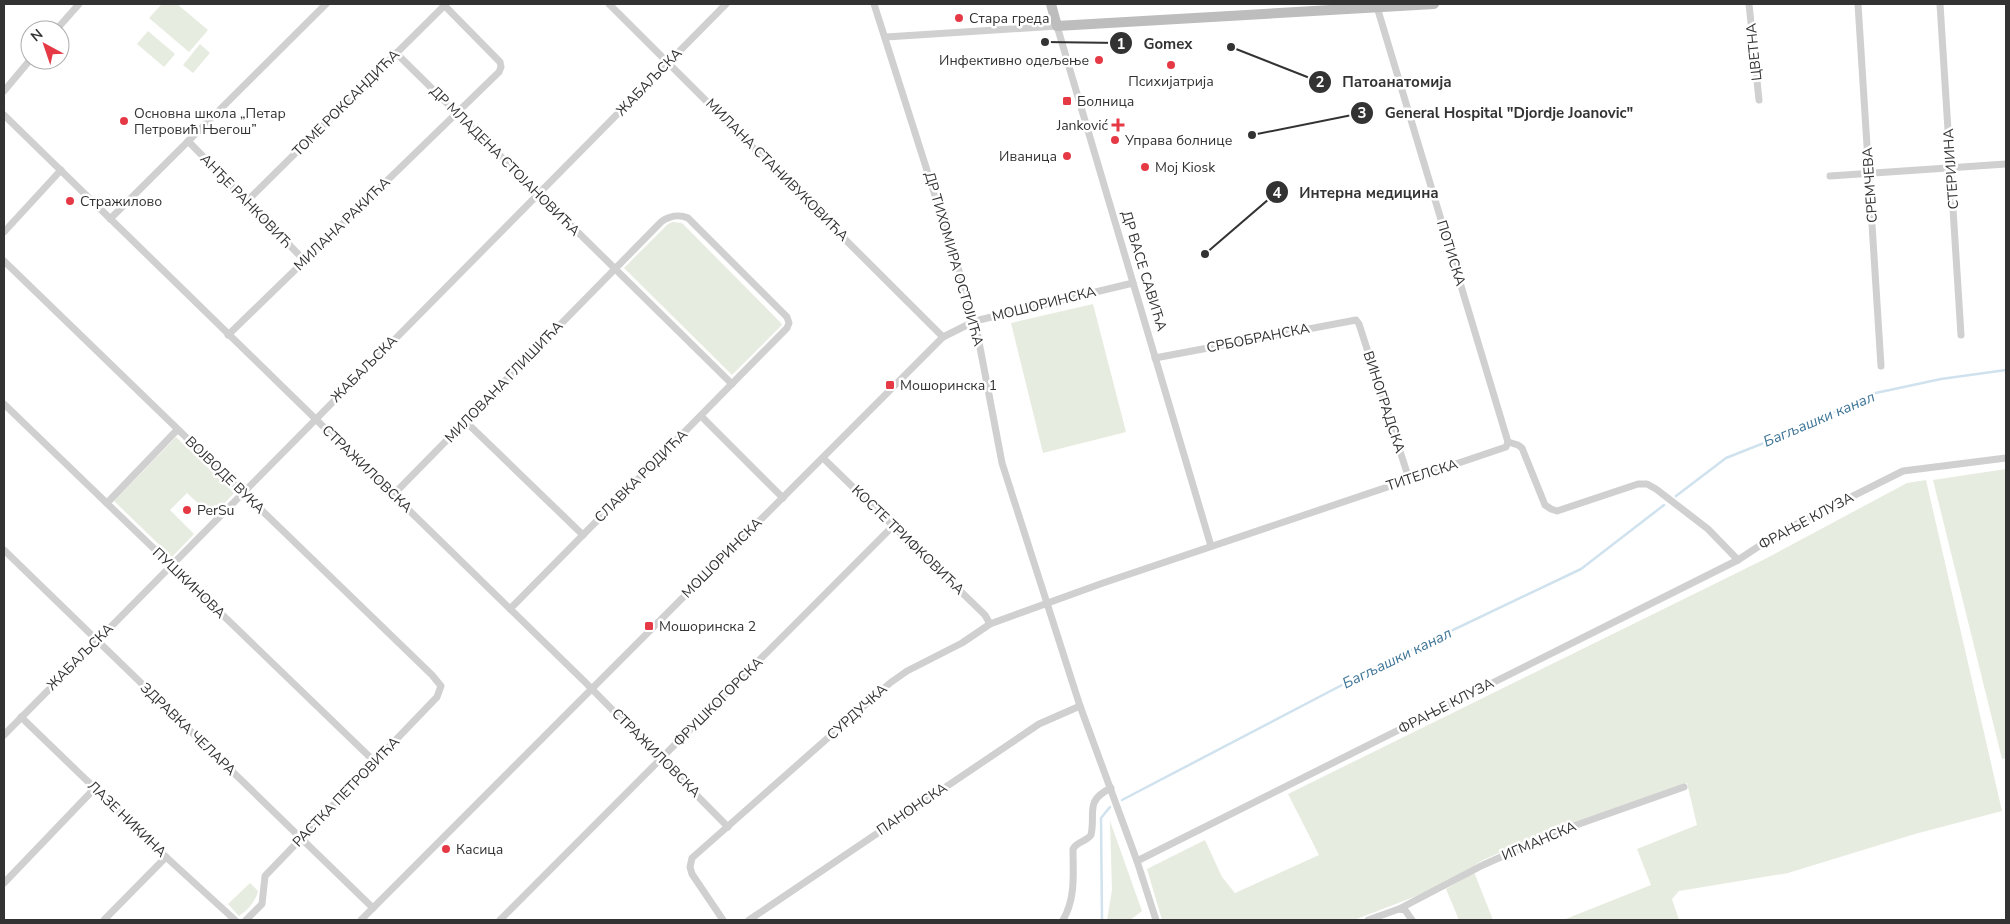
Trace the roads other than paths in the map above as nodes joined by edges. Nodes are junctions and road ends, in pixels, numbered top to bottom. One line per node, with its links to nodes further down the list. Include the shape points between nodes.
1 (79, 4): 13 (street)
2 (326, 4): 23 (street)
3 (444, 4): 16 (street, ТОМЕ РОКСАНДИЋА); 21 (street, МИЛАНА РАКИЋА, via 502,64)
4 (609, 4): 17 (street, МИЛАНА СТАНИВУКОВИЋА)
5 (726, 4): 17 (street, ЖАБАЉСКА)
6 (874, 4): 15 (street, ДР ТИХОМИРА ОСТОЈИЋА)
7 (1051, 4): 14 (street, ДР ВАСЕ САВИЋА)
8 (1434, 4): 12 (street)
9 (1749, 4): 20 (street, ЦВЕТНА)
10 (1858, 4): 27 (street, СРЕМЧЕВА)
11 (1940, 4): 25 (street, СТЕРИЈИНА)
12 (1377, 7): 14 (street); 50 (street, ПОТИСКА)
13 (65, 20)
14 (1057, 26): 15 (street); 36 (street, ДР ВАСЕ САВИЋА)
15 (886, 37): 37 (street, ДР ТИХОМИРА ОСТОЈИЋА)
16 (396, 53): 21 (street, ДР МЛАДЕНА СТОЈАНОВИЋА); 30 (street, ТОМЕ РОКСАНДИЋА)
17 (668, 62): 29 (street, ЖАБАЉСКА); 41 (street, МИЛАНА СТАНИВУКОВИЋА)
18 (22, 70): 19 (street)
19 (4, 91)
20 (1759, 100)
21 (457, 113): 29 (street, ДР МЛАДЕНА СТОЈАНОВИЋА); 33 (street, МИЛАНА РАКИЋА)
22 (4, 114): 26 (street, СТРАЖИЛОВСКА)
23 (188, 141): 30 (street, АНЂЕ РАНКОВИЋ); 31 (street)
24 (2006, 164): 25 (street)
25 (1950, 168): 27 (street); 40 (street, СТЕРИЈИНА)
26 (61, 170): 31 (street, СТРАЖИЛОВСКА); 32 (street)
27 (1869, 173): 28 (street); 43 (street, СРЕМЧЕВА)
28 (1830, 176)
29 (539, 194): 35 (street, ДР МЛАДЕНА СТОЈАНОВИЋА); 47 (street, ЖАБАЉСКА)
30 (247, 201): 33 (street, АНЂЕ РАНКОВИЋ)
31 (110, 219): 39 (street, СТРАЖИЛОВСКА)
32 (4, 232)
33 (304, 260): 39 (street, МИЛАНА РАКИЋА)
34 (4, 261): 49 (street, ВОЈВОДЕ ВУКА)
35 (615, 269): 44 (street, ДР МЛАДЕНА СТОЈАНОВИЋА); 44 (street, СЛАВКА РОДИЋА, via 661,222 672,216 688,218 787,317 789,323); 48 (street, МИЛОВАНА ГЛИШИЋА)
36 (1133, 283): 37 (street, МОШОРИНСКА); 42 (street, ДР ВАСЕ САВИЋА)
37 (975, 321): 41 (street, МОШОРИНСКА); 64 (street, ДР ТИХОМИРА ОСТОЈИЋА, via 1002,463)
38 (1359, 324): 42 (street, СРБОБРАНСКА, via 1353,319); 53 (street, ВИНОГРАДСКА)
39 (228, 335): 47 (street, СТРАЖИЛОВСКА)
40 (1961, 335)
41 (943, 337): 51 (street, МОШОРИНСКА)
42 (1155, 358): 60 (street, ДР ВАСЕ САВИЋА)
43 (1881, 366)
44 (732, 384): 46 (street, СЛАВКА РОДИЋА)
45 (4, 404): 57 (street, ПУШКИНОВА)
46 (701, 416): 56 (street); 59 (street, СЛАВКА РОДИЋА)
47 (315, 419): 54 (street, ЖАБАЉСКА); 55 (street, СТРАЖИЛОВСКА)
48 (465, 421): 55 (street, МИЛОВАНА ГЛИШИЋА); 59 (street)
49 (177, 430): 54 (street, ВОЈВОДЕ ВУКА); 57 (street)
50 (1508, 442): 53 (street, ТИТЕЛСКА, via 1506,447); 62 (street, via 1522,448 1545,505 1551,509 1647,484 1708,529)
51 (823, 458): 56 (street, МОШОРИНСКА); 58 (street, КОСТЕ ТРИФКОВИЋА)
52 (2006, 458): 62 (street, ФРАЊЕ КЛУЗА, via 1903,471 1779,533)
53 (1409, 480): 60 (street, ТИТЕЛСКА)
54 (243, 492): 63 (street, ЖАБАЉСКА); 69 (street, ВОЈВОДЕ ВУКА, via 440,683)
55 (393, 495): 65 (street, СТРАЖИЛОВСКА)
56 (783, 498): 68 (street, МОШОРИНСКА)
57 (107, 503): 63 (street, ПУШКИНОВА)
58 (894, 526): 66 (street, КОСТЕ ТРИФКОВИЋА, via 985,614); 73 (street, ФРУШКОГОРСКА)
59 (583, 535): 65 (street, СЛАВКА РОДИЋА)
60 (1211, 546): 64 (street, ТИТЕЛСКА)
61 (4, 550): 67 (street, ЗДРАВКА ЧЕЛАРА)
62 (1738, 560): 81 (street, ФРАЊЕ КЛУЗА)
63 (171, 565): 67 (street, ЖАБАЉСКА); 74 (street, ПУШКИНОВА)
64 (1046, 604): 66 (street, СУРДУЧКА); 70 (street)
65 (510, 609): 68 (street, СТРАЖИЛОВСКА)
66 (990, 624): 78 (street, СУРДУЧКА, via 890,683)
67 (96, 640): 71 (street, ЖАБАЉСКА); 79 (street, ЗДРАВКА ЧЕЛАРА)
68 (592, 688): 73 (street, СТРАЖИЛОВСКА); 83 (street, МОШОРИНСКА)
69 (440, 692): 74 (street, РАСТКА ПЕТРОВИЋА)
70 (1080, 706): 77 (street); 91 (street, ПАНОНСКА, via 1039,724)
71 (21, 717): 72 (street, ЖАБАЉСКА); 76 (street, ЛАЗЕ НИКИНА)
72 (4, 735)
73 (661, 758): 78 (street, СТРАЖИЛОВСКА); 89 (street, ФРУШКОГОРСКА)
74 (375, 762): 79 (street, РАСТКА ПЕТРОВИЋА)
75 (1684, 787): 84 (street, ИГМАНСКА, via 1562,830 1483,865)
76 (95, 788): 80 (street, ЛАЗЕ НИКИНА); 82 (street)
77 (1111, 788): 81 (street); 92 (street, via 1098,796 1092,806 1089,838 1074,846 1072,897)
78 (728, 827): 90 (street, СУРДУЧКА, via 692,858 690,868)
79 (301, 838): 83 (street, ЗДРАВКА ЧЕЛАРА); 87 (street, РАСТКА ПЕТРОВИЋА, via 265,876 260,907)
80 (166, 857): 85 (street); 86 (street, ЛАЗЕ НИКИНА)
81 (1137, 861): 93 (street)
82 (4, 883)
83 (373, 908): 88 (street, МОШОРИНСКА)
84 (1399, 909): 94 (street, ИГМАНСКА); 95 (street, via 1405,910)
85 (104, 920)
86 (235, 920)
87 (246, 920)
88 (361, 920)
89 (500, 920)
90 (723, 920)
91 (749, 920)
92 (1063, 920)
93 (1156, 920)
94 (1368, 920)
95 (1412, 920)

